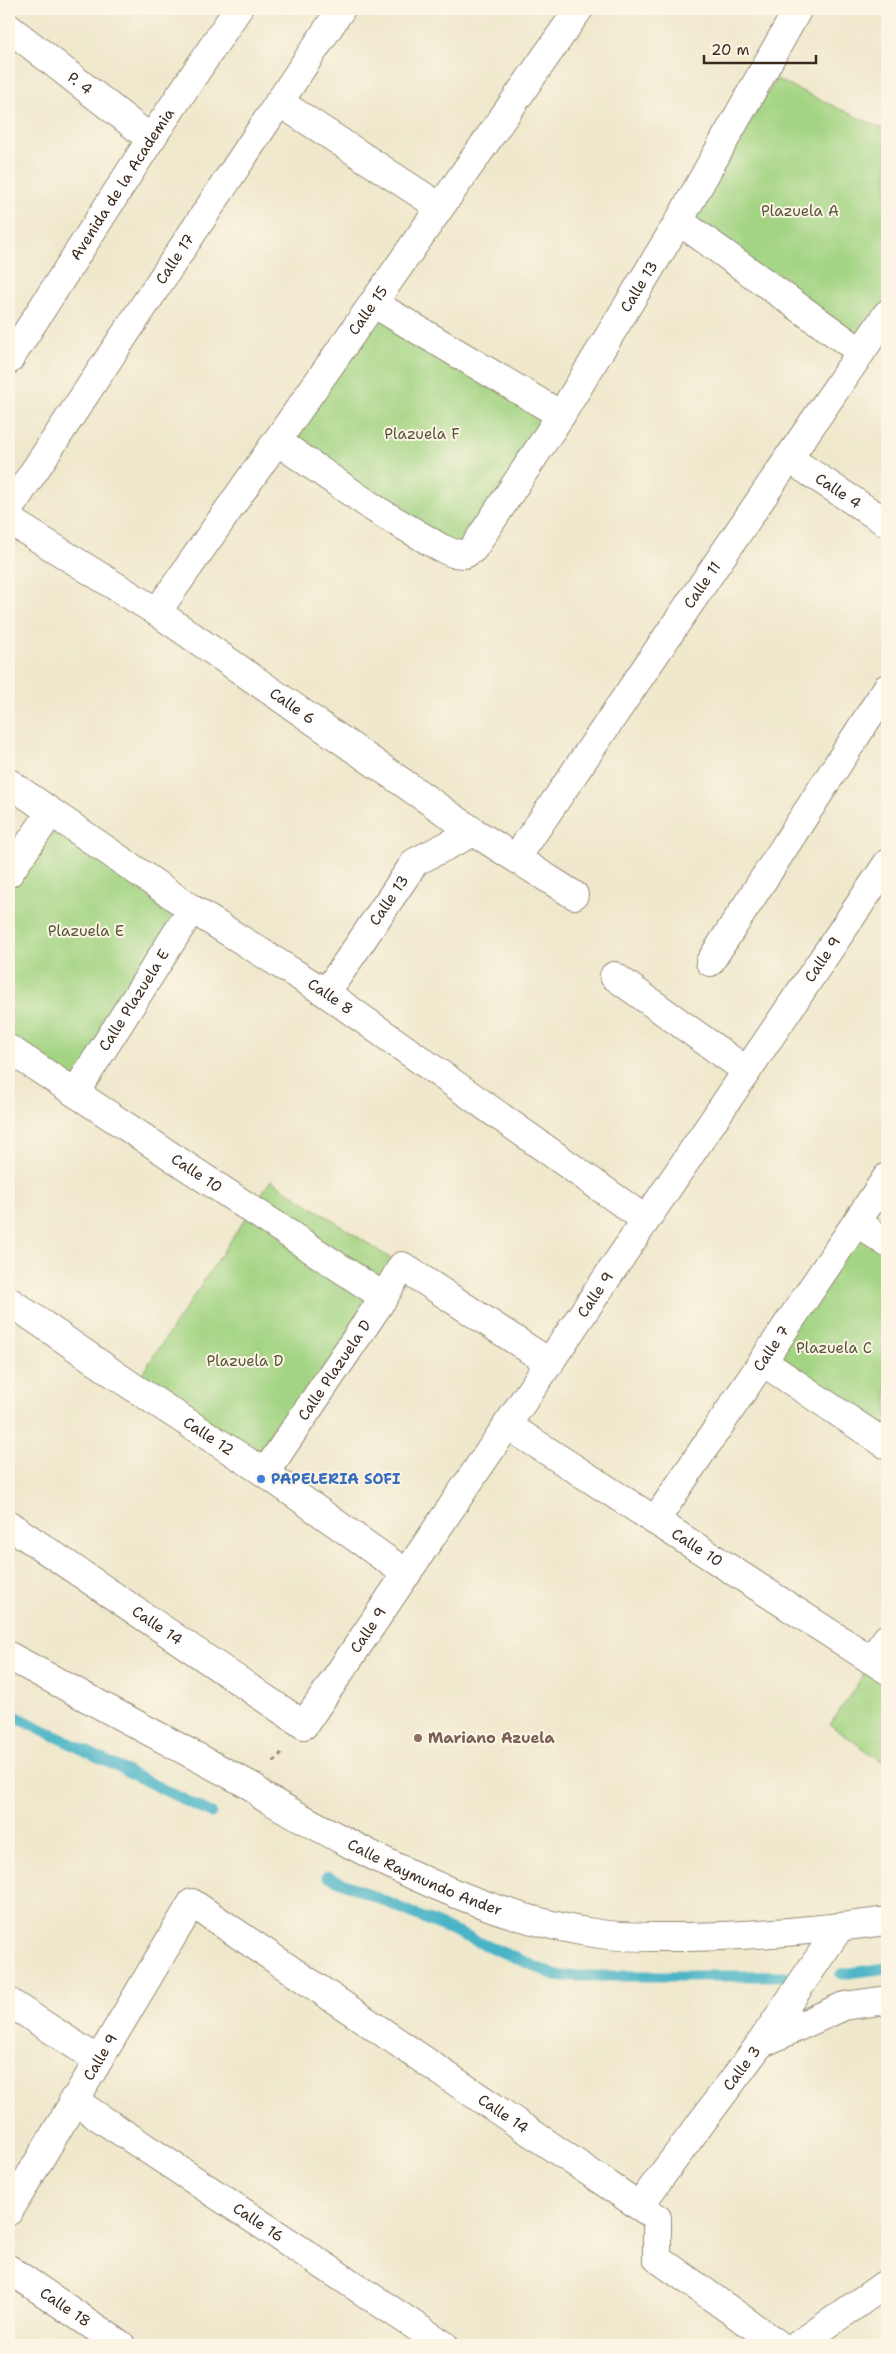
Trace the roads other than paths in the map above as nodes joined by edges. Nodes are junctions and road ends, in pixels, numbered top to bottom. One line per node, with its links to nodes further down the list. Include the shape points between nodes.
1 (238, 9): 7 (street, Avenida de la Academia)
2 (340, 9): 6 (street, Calle 17)
3 (579, 9): 8 (street, Calle 15)
4 (798, 9): 9 (street, Calle 13)
5 (9, 28): 7 (street, P. 4)
6 (279, 102): 8 (street); 17 (street, Calle 17)
7 (151, 139): 13 (street, Avenida de la Academia)
8 (440, 207): 10 (street, Calle 15)
9 (679, 220): 12 (street); 14 (street, Calle 13)
10 (373, 303): 14 (street); 15 (street, Calle 15)
11 (887, 314): 12 (street, Calle 11)
12 (861, 352): 16 (street, Calle 11)
13 (9, 360)
14 (561, 415): 15 (street, Calle 13, via 480,542 465,554 441,548 375,509)
15 (277, 441): 20 (street, Calle 15)
16 (788, 458): 19 (street, Calle 4); 25 (street, Calle 11)
17 (9, 509)
18 (9, 520): 20 (street, Calle 6)
19 (887, 523)
20 (157, 612): 24 (street, Calle 6)
21 (887, 688): 30 (street)
22 (9, 783): 23 (street, Calle 8)
23 (51, 812): 27 (street); 29 (street, Calle 8)
24 (474, 832): 25 (street, Calle 6); 32 (street, Calle 13, via 416,862)
25 (517, 857): 28 (street, Calle 6)
26 (887, 864): 34 (street, Calle 9)
27 (9, 873)
28 (574, 895)
29 (192, 908): 32 (street, Calle 8); 35 (street, Calle Plazuela E)
30 (710, 962)
31 (614, 976): 34 (street)
32 (326, 994): 37 (street, Calle 8)
33 (9, 1049): 35 (street, Calle 10)
34 (747, 1071): 37 (street, Calle 9)
35 (75, 1093): 40 (street, Calle 10)
36 (887, 1177): 38 (street, Calle 7)
37 (646, 1220): 43 (street, Calle 9)
38 (857, 1222): 39 (street); 42 (street, Calle 7)
39 (887, 1243)
40 (384, 1297): 43 (street, Calle Plazuela D, via 402,1266); 46 (street, Calle Plazuela D)
41 (9, 1301): 46 (street, Calle 12)
42 (762, 1362): 45 (street); 47 (street, Calle 7)
43 (550, 1363): 44 (street, Calle 9)
44 (507, 1425): 47 (street, Calle 10); 49 (street, Calle 9)
45 (887, 1445)
46 (265, 1473): 49 (street, Calle 12)
47 (655, 1521): 52 (street, Calle 10)
48 (9, 1525): 53 (street, Calle 14)
49 (407, 1574): 53 (street, Calle 9)
50 (887, 1638): 52 (street)
51 (9, 1656): 56 (street, Calle Raymundo Ander, via 253,1787 262,1796 332,1835 498,1911 601,1934 649,1937 749,1936)
52 (879, 1665)
53 (304, 1725)
54 (192, 1903): 60 (street, Calle 9); 62 (street, Calle 14)
55 (887, 1920): 56 (street, Calle Raymundo Ander)
56 (840, 1927): 59 (street, Calle 3)
57 (887, 2000): 59 (street, via 844,2006)
58 (9, 2002): 60 (street)
59 (760, 2044): 62 (street, Calle 3)
60 (98, 2060): 61 (street, Calle 9)
61 (73, 2100): 63 (street, Calle 9); 67 (street, Calle 16)
62 (639, 2206): 68 (street, Calle 14, via 657,2218 657,2258)
63 (9, 2210)
64 (9, 2269): 66 (street, Calle 18)
65 (887, 2283): 69 (street)
66 (121, 2345)
67 (444, 2345)
68 (779, 2345)
69 (798, 2345)

